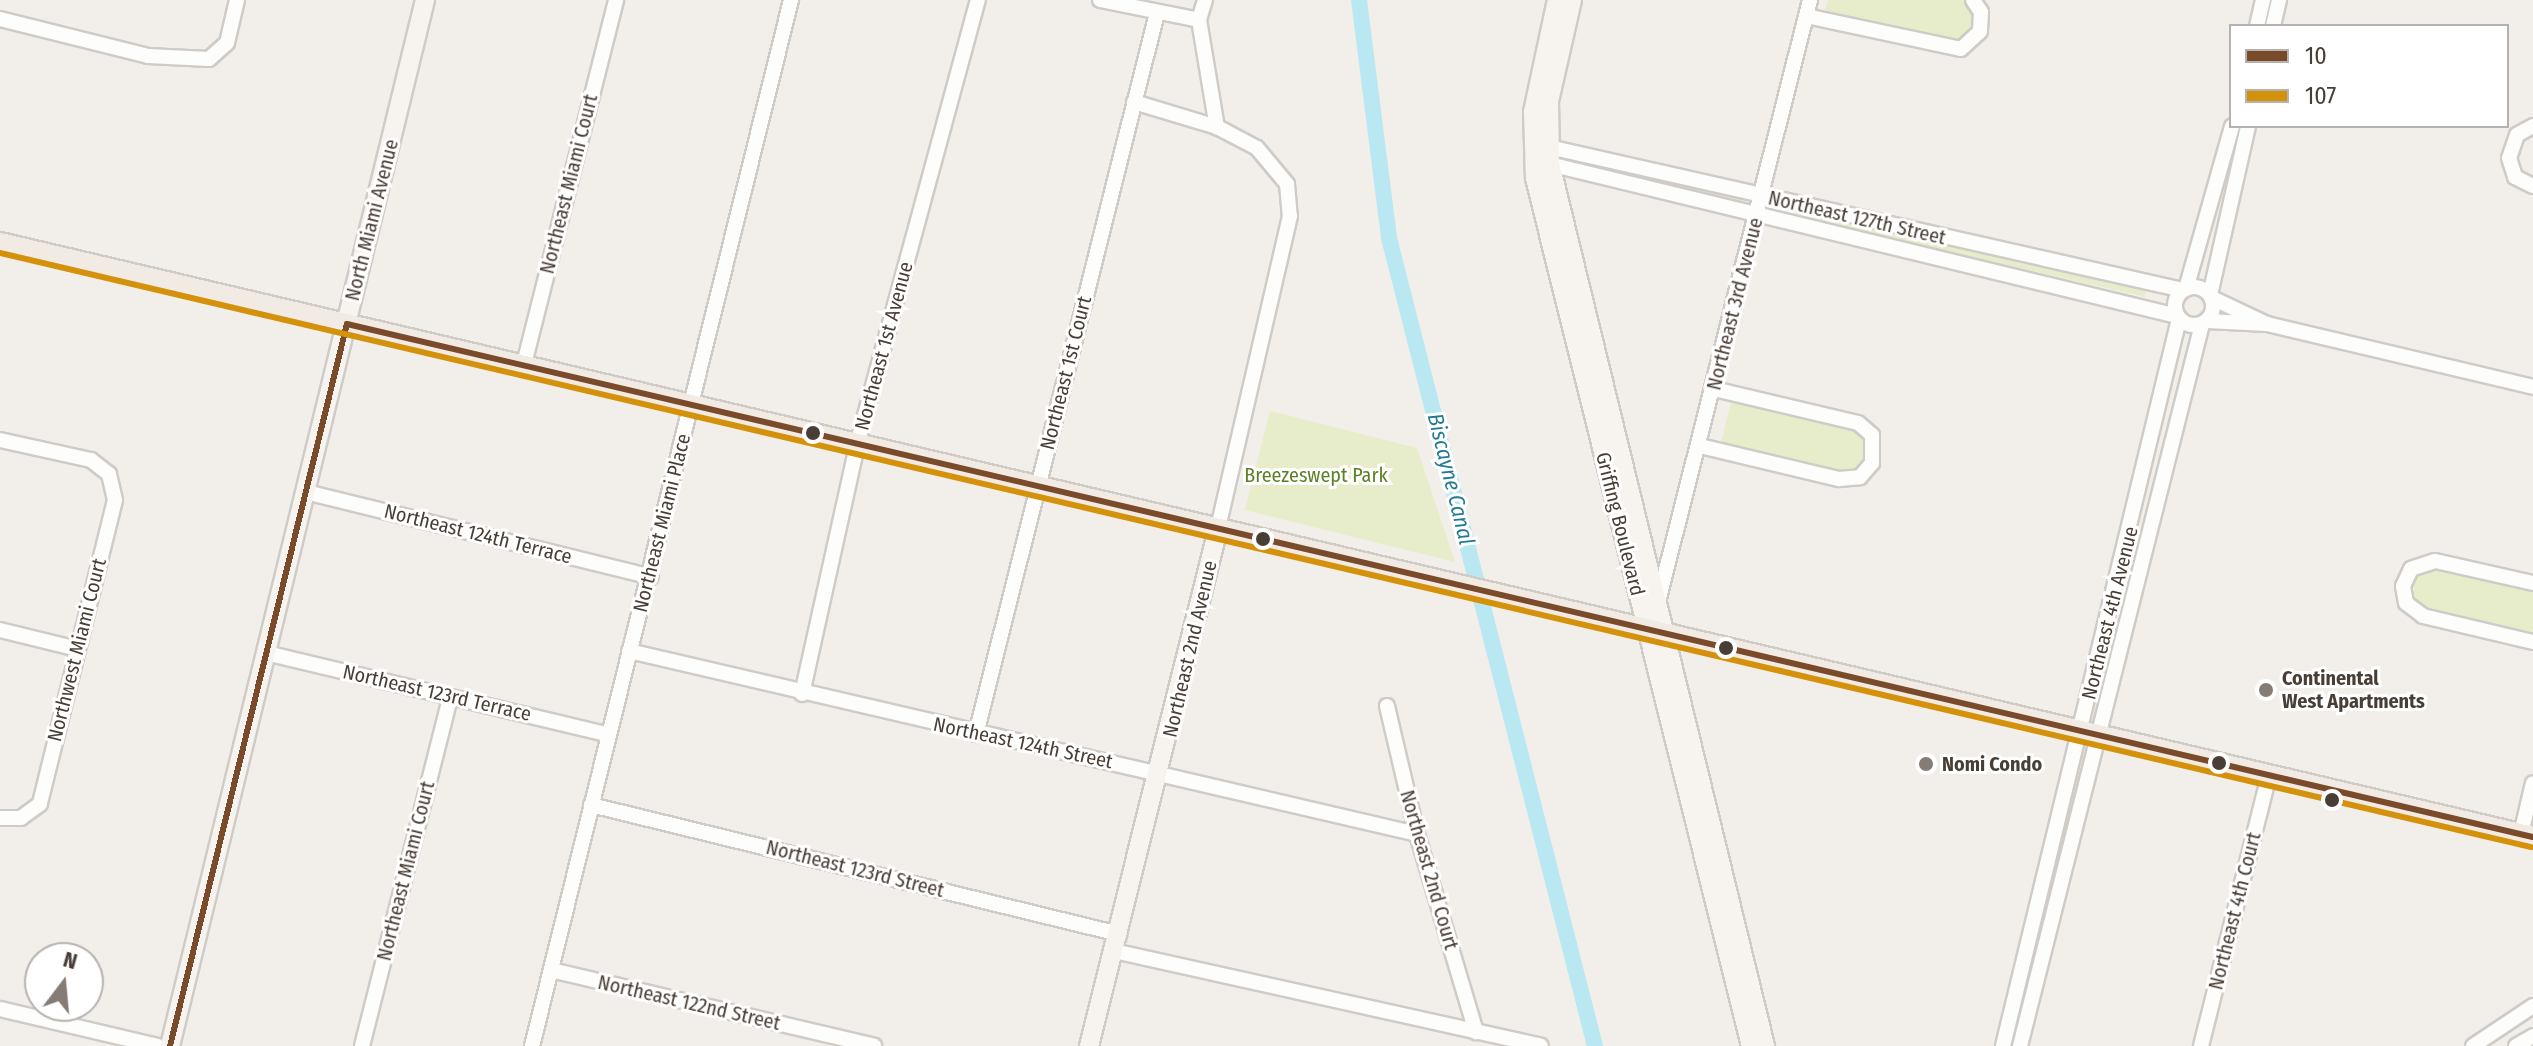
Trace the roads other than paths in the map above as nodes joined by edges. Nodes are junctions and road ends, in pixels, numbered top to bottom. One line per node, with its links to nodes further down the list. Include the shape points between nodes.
1 (237, 0): 16 (street, via 227,43 209,59 148,56)
2 (425, 0): 34 (street, North Miami Avenue)
3 (616, 0): 36 (street, Northeast Miami Court)
4 (791, 0): 39 (street, Northeast Miami Place)
5 (978, 0): 41 (street, Northeast 1st Avenue)
6 (1100, 0): 14 (street)
7 (1205, 0): 17 (street)
8 (1557, 0): 25 (street, Griffing Boulevard, via 1536,89)
9 (1572, 0): 25 (street, Griffing Boulevard)
10 (1810, 0): 15 (street, Northeast 3rd Avenue)
11 (1973, 0): 15 (street, via 1981,12 1980,31 1961,49)
12 (2263, 0): 18 (street)
13 (2279, 0): 19 (street)
14 (1157, 13): 17 (street); 20 (street, Northeast 1st Court)
15 (1806, 16): 27 (street, Northeast 3rd Avenue)
16 (0, 19)
17 (1199, 20): 22 (street)
18 (2257, 24)
19 (2273, 24)
20 (1134, 102): 22 (street, Northeast 2nd Avenue); 43 (street, Northeast 1st Court)
21 (2533, 126): 26 (street, via 2517,135 2509,158 2515,177)
22 (1217, 127): 47 (street, Northeast 2nd Avenue, via 1257,148 1287,184 1290,216)
23 (2231, 128): 30 (street)
24 (2248, 128): 31 (street)
25 (1541, 153): 27 (street, Northeast 127th Street); 28 (street, Northeast 127th Street); 50 (street, Griffing Boulevard); 52 (street, Griffing Boulevard)
26 (2533, 186)
27 (1762, 196): 28 (street, Northeast 3rd Avenue); 30 (street, Northeast 127th Street)
28 (1758, 212): 32 (street, Northeast 127th Street); 38 (street, Northeast 3rd Avenue)
29 (0, 243): 34 (main road)
30 (2185, 289): 31 (street, Northeast 127th Street); 32 (street, Northeast 4th Avenue, via 2176,299)
31 (2211, 296): 33 (street, Northeast 4th Avenue); 35 (street)
32 (2178, 317): 33 (street, Northeast 127th Street); 45 (street, Northeast 4th Avenue)
33 (2205, 323): 35 (street); 46 (street, Northeast 4th Avenue)
34 (347, 324): 36 (main road); 44 (street, North Miami Avenue)
35 (2267, 324): 37 (street)
36 (523, 368): 39 (main road)
37 (2533, 387)
38 (1714, 389): 42 (street, Northeast 3rd Avenue); 42 (street, via 1858,423 1872,435 1872,463 1860,477 1839,479)
39 (690, 409): 41 (main road); 48 (street, Northeast Miami Place)
40 (0, 440): 54 (street, Northwest Miami Court, via 91,460 109,474 115,500)
41 (858, 441): 43 (main road); 57 (street, Northeast 1st Avenue)
42 (1700, 446): 50 (street, Northeast 3rd Avenue)
43 (1037, 489): 47 (main road); 62 (street, Northeast 1st Court)
44 (306, 492): 48 (street, Northeast 124th Terrace); 56 (street, North Miami Avenue)
45 (2134, 518): 46 (street); 60 (street, Northeast 4th Avenue)
46 (2150, 522): 60 (street, Northeast 4th Avenue)
47 (1218, 529): 52 (main road); 63 (street, Northeast 2nd Avenue)
48 (651, 577): 55 (street, Northeast Miami Place)
49 (2533, 583): 53 (street, via 2435,561 2411,569 2403,586 2406,603 2423,616)
50 (1657, 607): 52 (street, Griffing Boulevard)
51 (0, 630): 54 (street)
52 (1655, 630): 60 (main road); 68 (street, Griffing Boulevard)
53 (2533, 642)
54 (78, 649): 67 (street, Northwest Miami Court, via 40,804 21,818)
55 (629, 651): 57 (street, Northeast 124th Street); 61 (street, Northeast Miami Place)
56 (266, 653): 58 (street, Northeast 123rd Terrace); 78 (street, North Miami Avenue)
57 (802, 694): 62 (street, Northeast 124th Street)
58 (450, 697): 61 (street, Northeast 123rd Terrace); 79 (street, Northeast Miami Court)
59 (1387, 706): 69 (street, Northeast 2nd Court)
60 (2089, 733): 64 (main road); 86 (street, Northeast 4th Avenue); 87 (street, Northeast 4th Avenue)
61 (607, 734): 66 (street, Northeast Miami Place)
62 (976, 734): 63 (street, Northeast 124th Street)
63 (1161, 771): 69 (street, Northeast 124th Street); 71 (street, Northeast 2nd Avenue)
64 (2269, 775): 70 (main road); 88 (street, Northeast 4th Court)
65 (2533, 783): 70 (street)
66 (591, 805): 71 (street, Northeast 123rd Street); 72 (street, Northeast Miami Place)
67 (0, 818)
68 (1700, 822): 84 (street, Griffing Boulevard); 85 (street, Griffing Boulevard)
69 (1417, 834): 75 (street, Northeast 2nd Court)
70 (2527, 835)
71 (1116, 942): 75 (street, Northeast 123rd Street); 82 (street, Northeast 2nd Avenue)
72 (551, 970): 80 (street, Northeast Miami Place); 81 (street, Northeast 122nd Street)
73 (2533, 1006): 89 (street)
74 (0, 1009): 77 (street)
75 (1476, 1032): 83 (street, Northeast 123rd Street)
76 (2533, 1036): 90 (street)
77 (158, 1046)
78 (170, 1046)
79 (362, 1046)
80 (532, 1046)
81 (874, 1046)
82 (1089, 1046)
83 (1541, 1046)
84 (1751, 1046)
85 (1765, 1046)
86 (2003, 1046)
87 (2020, 1046)
88 (2201, 1046)
89 (2473, 1046)
90 (2516, 1046)

